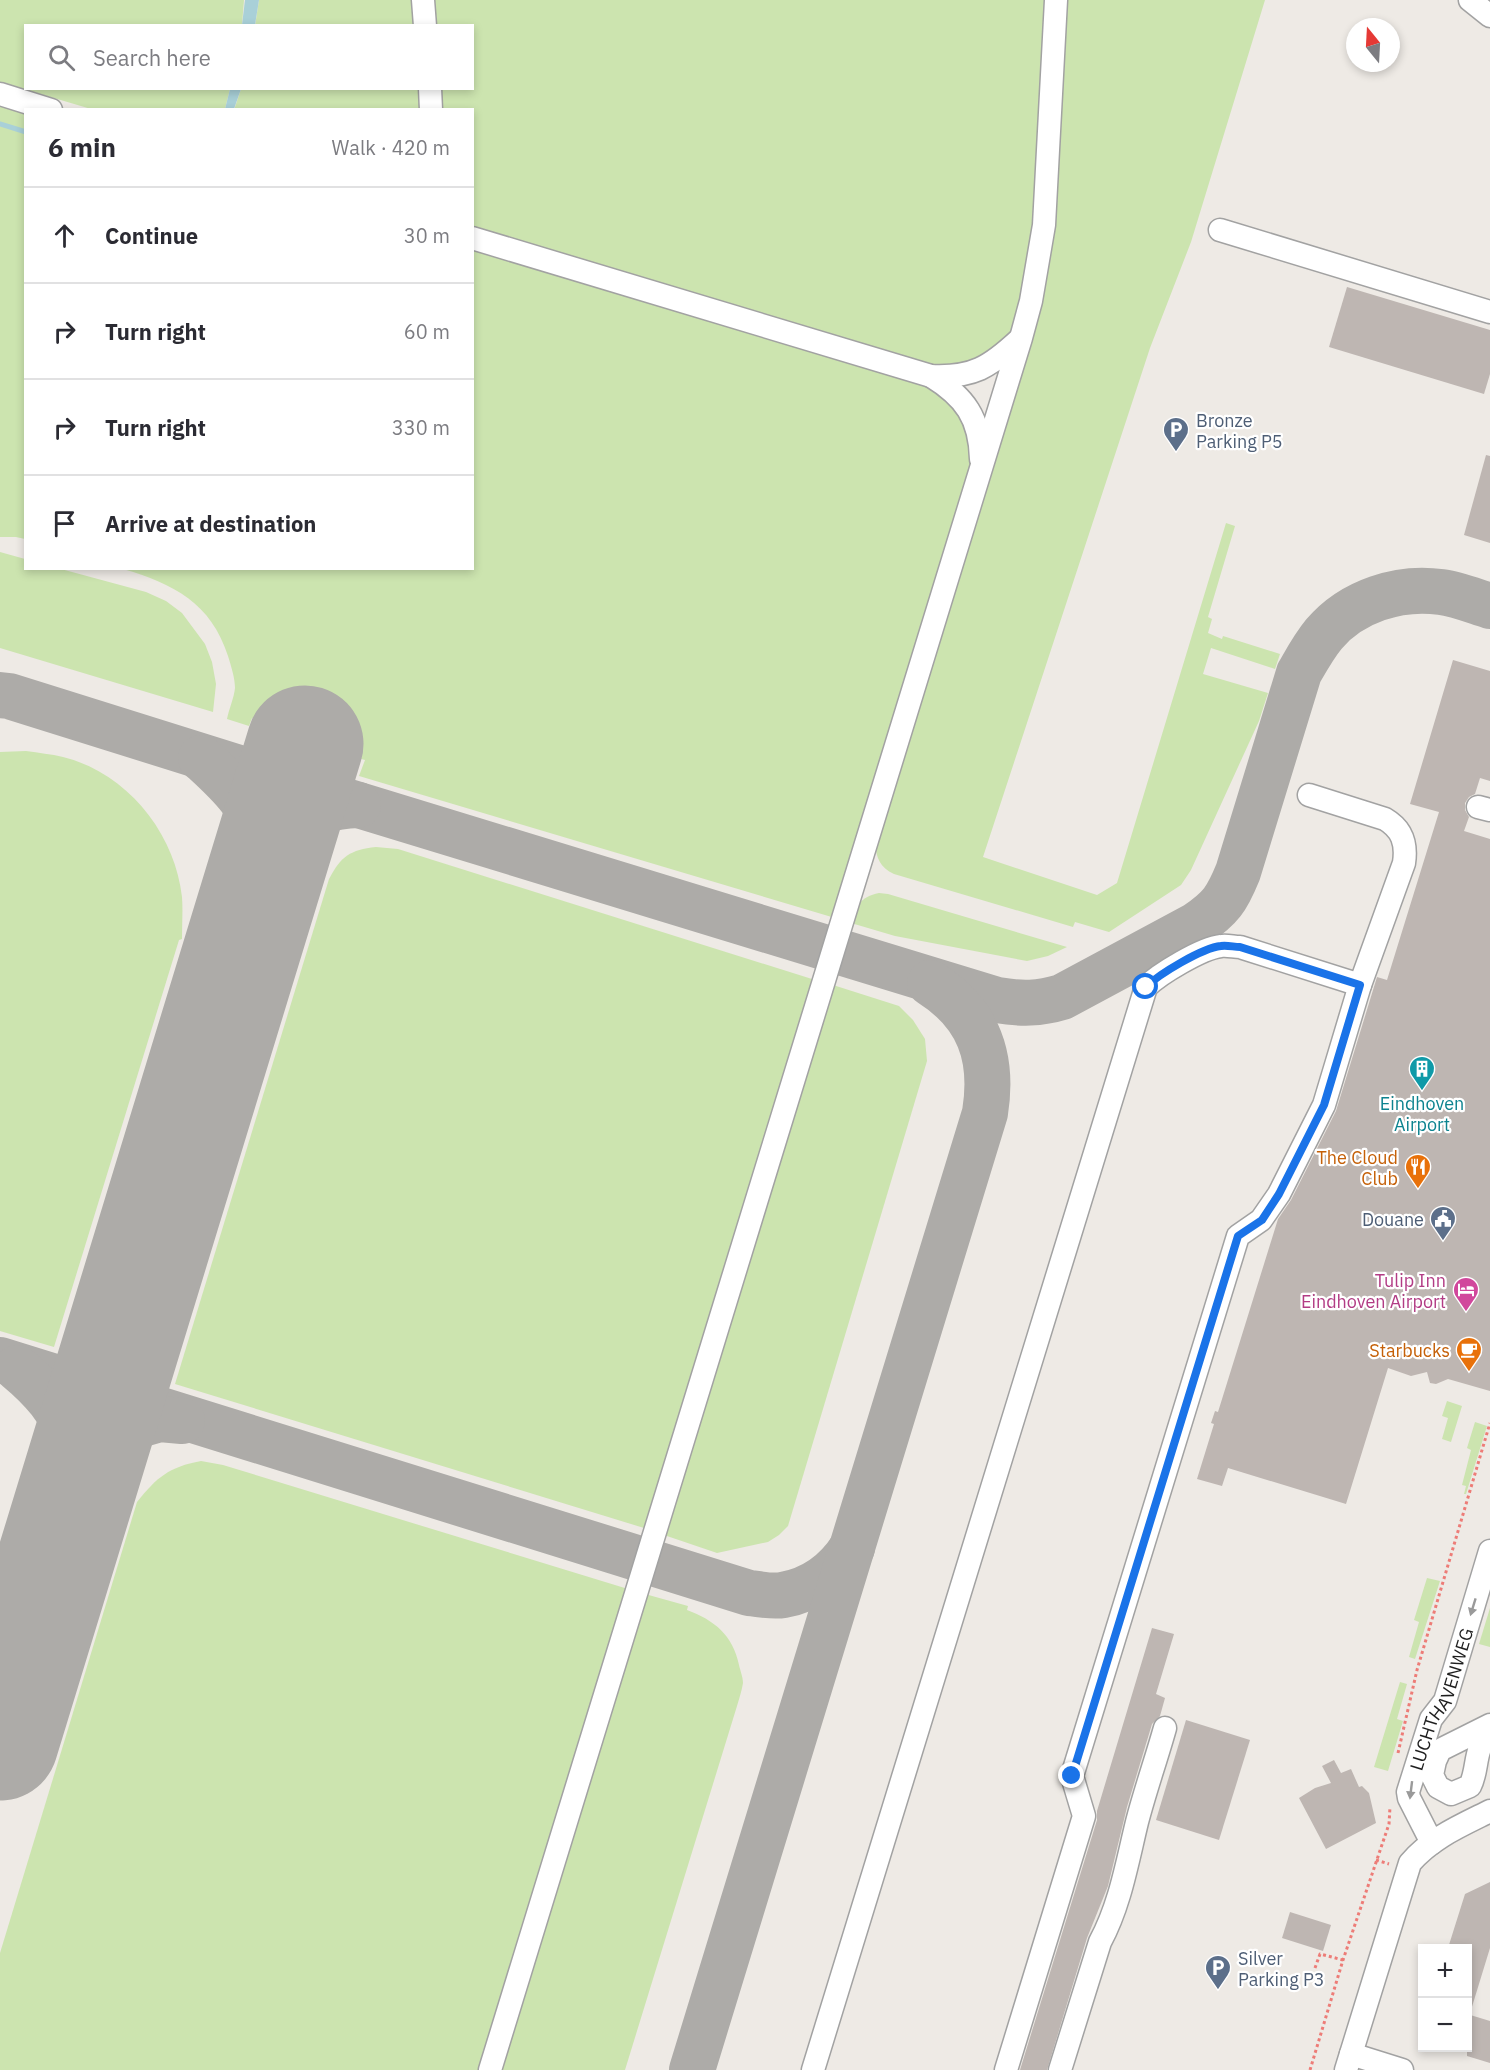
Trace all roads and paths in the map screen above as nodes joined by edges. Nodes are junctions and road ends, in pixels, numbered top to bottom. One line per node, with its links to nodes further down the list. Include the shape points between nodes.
1 (423, 0): 5 (street)
2 (1056, 0): 13 (street, via 1044,225)
3 (1470, 0): 4 (street)
4 (1490, 16)
5 (425, 24)
6 (430, 90): 9 (street)
7 (0, 94): 8 (street)
8 (45, 108)
9 (431, 108)
10 (1220, 230): 12 (street)
11 (474, 239): 14 (street)
12 (1490, 312)
13 (1021, 338): 14 (street, via 1002,356 977,370 954,377); 15 (street)
14 (931, 376): 15 (street, via 953,389 970,412 980,440)
15 (981, 471): 27 (street)
16 (1308, 795): 17 (street, via 1385,819 1400,831 1406,849)
17 (1360, 985): 28 (street, via 1240,947 1221,946 1156,977 1146,987); 29 (street, via 1324,1105 1262,1220 1238,1236 1072,1776 1084,1816)
18 (1490, 1551): 23 (street, LUCHTHAVENWEG, one-way to 23, via 1445,1701 1431,1719 1408,1792)
19 (1165, 1728): 30 (street, via 1122,1888 1100,1942)
20 (1489, 1729): 21 (street, via 1477,1752); 21 (street, via 1440,1750 1432,1775 1438,1787 1451,1794 1470,1786)
21 (1486, 1766)
22 (1490, 1810): 23 (street)
23 (1432, 1843): 26 (street, via 1410,1863)
24 (1343, 1960): 25 (path, via 1320,1954)
25 (1315, 1968)
26 (1349, 2062): 31 (street)
27 (490, 2070)
28 (813, 2070)
29 (1006, 2070)
30 (1060, 2070)
31 (1402, 2070)

